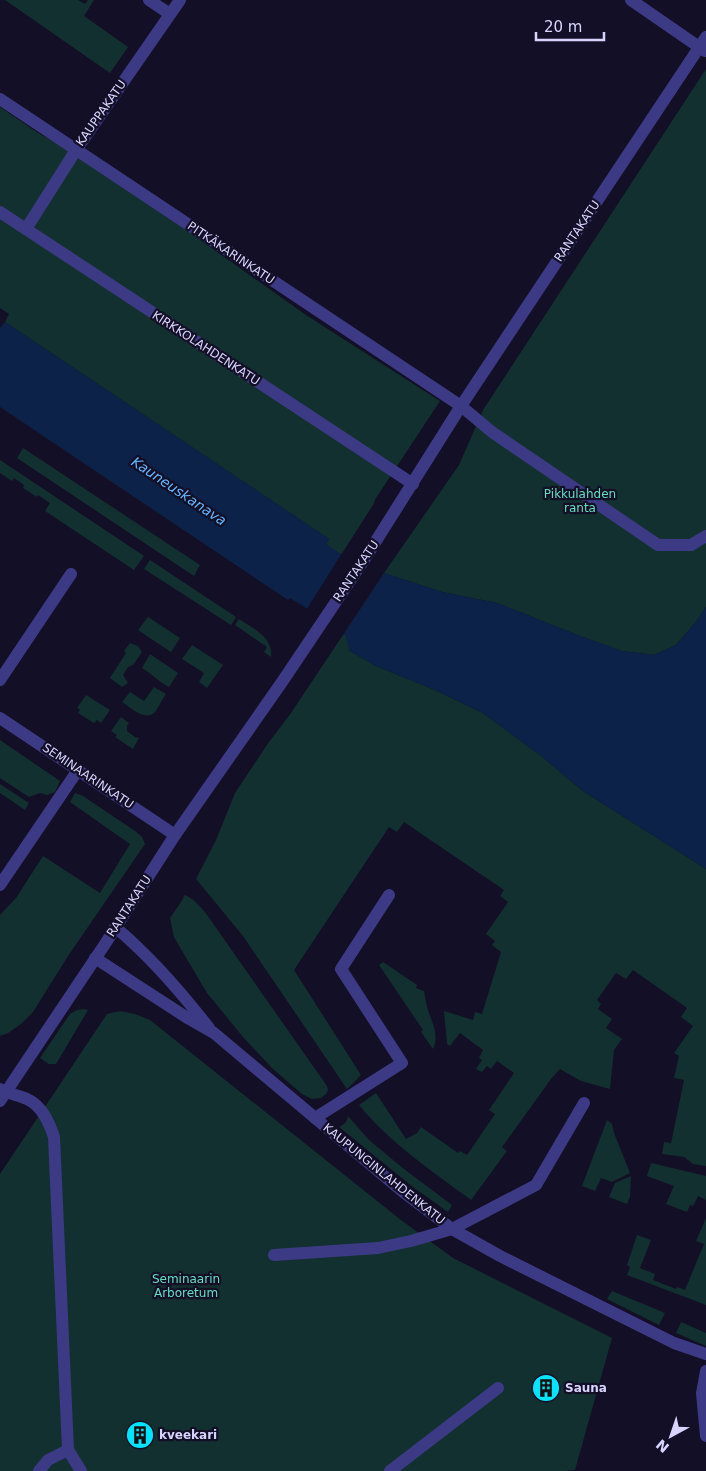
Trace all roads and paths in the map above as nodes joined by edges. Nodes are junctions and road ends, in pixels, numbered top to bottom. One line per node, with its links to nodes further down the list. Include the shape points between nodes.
1 (149, 0): 4 (street)
2 (180, 0): 4 (street, KAUPPAKATU)
3 (631, 0): 5 (street)
4 (170, 14): 7 (street, KAUPPAKATU)
5 (704, 45): 10 (street, RANTAKATU)
6 (0, 99): 7 (street, PITKÄKARINKATU)
7 (76, 150): 9 (street, KAUPPAKATU); 10 (street, PITKÄKARINKATU)
8 (0, 212): 9 (street, KIRKKOLAHDENKATU)
9 (26, 229): 11 (street, KIRKKOLAHDENKATU)
10 (461, 406): 11 (street, RANTAKATU); 12 (street, PITKÄKARINKATU, via 492,432 658,545 691,545)
11 (413, 484): 17 (street, RANTAKATU)
12 (706, 536)
13 (72, 574): 14 (street)
14 (0, 680)
15 (0, 718): 16 (street, SEMINAARINKATU)
16 (78, 770): 17 (street, SEMINAARINKATU); 18 (street)
17 (175, 835): 20 (street, RANTAKATU)
18 (0, 885)
19 (389, 894): 25 (street, via 341,969 402,1063)
20 (115, 927): 21 (street, RANTAKATU); 22 (street, KAUPUNGINLAHDENKATU, via 169,980)
21 (95, 958): 22 (street, KAUPUNGINLAHDENKATU); 23 (street, RANTAKATU)
22 (214, 1033): 25 (street, KAUPUNGINLAHDENKATU)
23 (2, 1094): 32 (street, via 28,1099 37,1106 45,1115 54,1137)
24 (584, 1103): 26 (street, via 536,1185)
25 (315, 1118): 26 (street, KAUPUNGINLAHDENKATU)
26 (452, 1229): 27 (street, via 378,1248); 28 (street, KAUPUNGINLAHDENKATU, via 674,1343)
27 (274, 1255)
28 (706, 1354)
29 (706, 1371): 31 (street, via 702,1393)
30 (498, 1388): 35 (street)
31 (706, 1436)
32 (68, 1450): 33 (street, via 48,1460); 34 (street)
33 (39, 1471)
34 (81, 1471)
35 (390, 1471)

